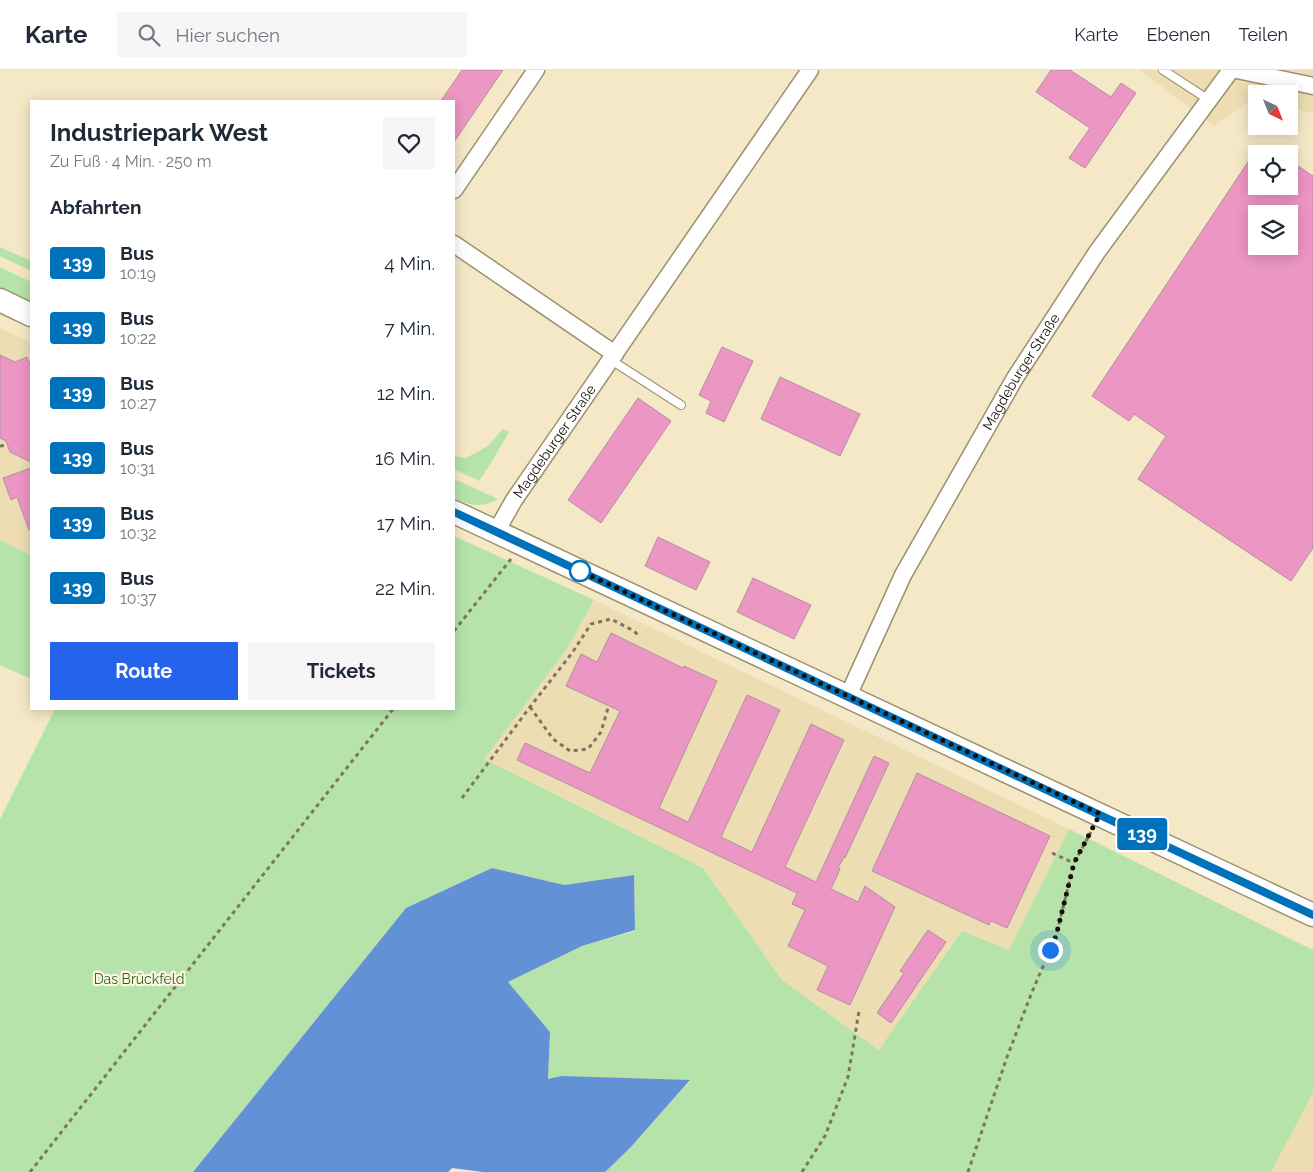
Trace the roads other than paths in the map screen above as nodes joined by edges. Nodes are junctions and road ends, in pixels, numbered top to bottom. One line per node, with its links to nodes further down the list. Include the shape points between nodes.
1 (536, 70): 8 (street)
2 (810, 70): 12 (street, Magdeburger Straße)
3 (1163, 70): 7 (lane)
4 (1231, 70): 7 (street, Magdeburger Straße)
5 (1237, 70): 6 (street)
6 (1313, 86)
7 (1208, 100): 16 (street, Magdeburger Straße, via 1097,252 1015,378 903,575)
8 (455, 189)
9 (455, 245): 12 (street)
10 (0, 300): 11 (main road)
11 (30, 314)
12 (613, 357): 13 (lane); 15 (street, Magdeburger Straße, via 506,511)
13 (682, 405)
14 (455, 512): 15 (main road)
15 (496, 532): 16 (main road)
16 (848, 696): 17 (main road)
17 (1313, 915)

